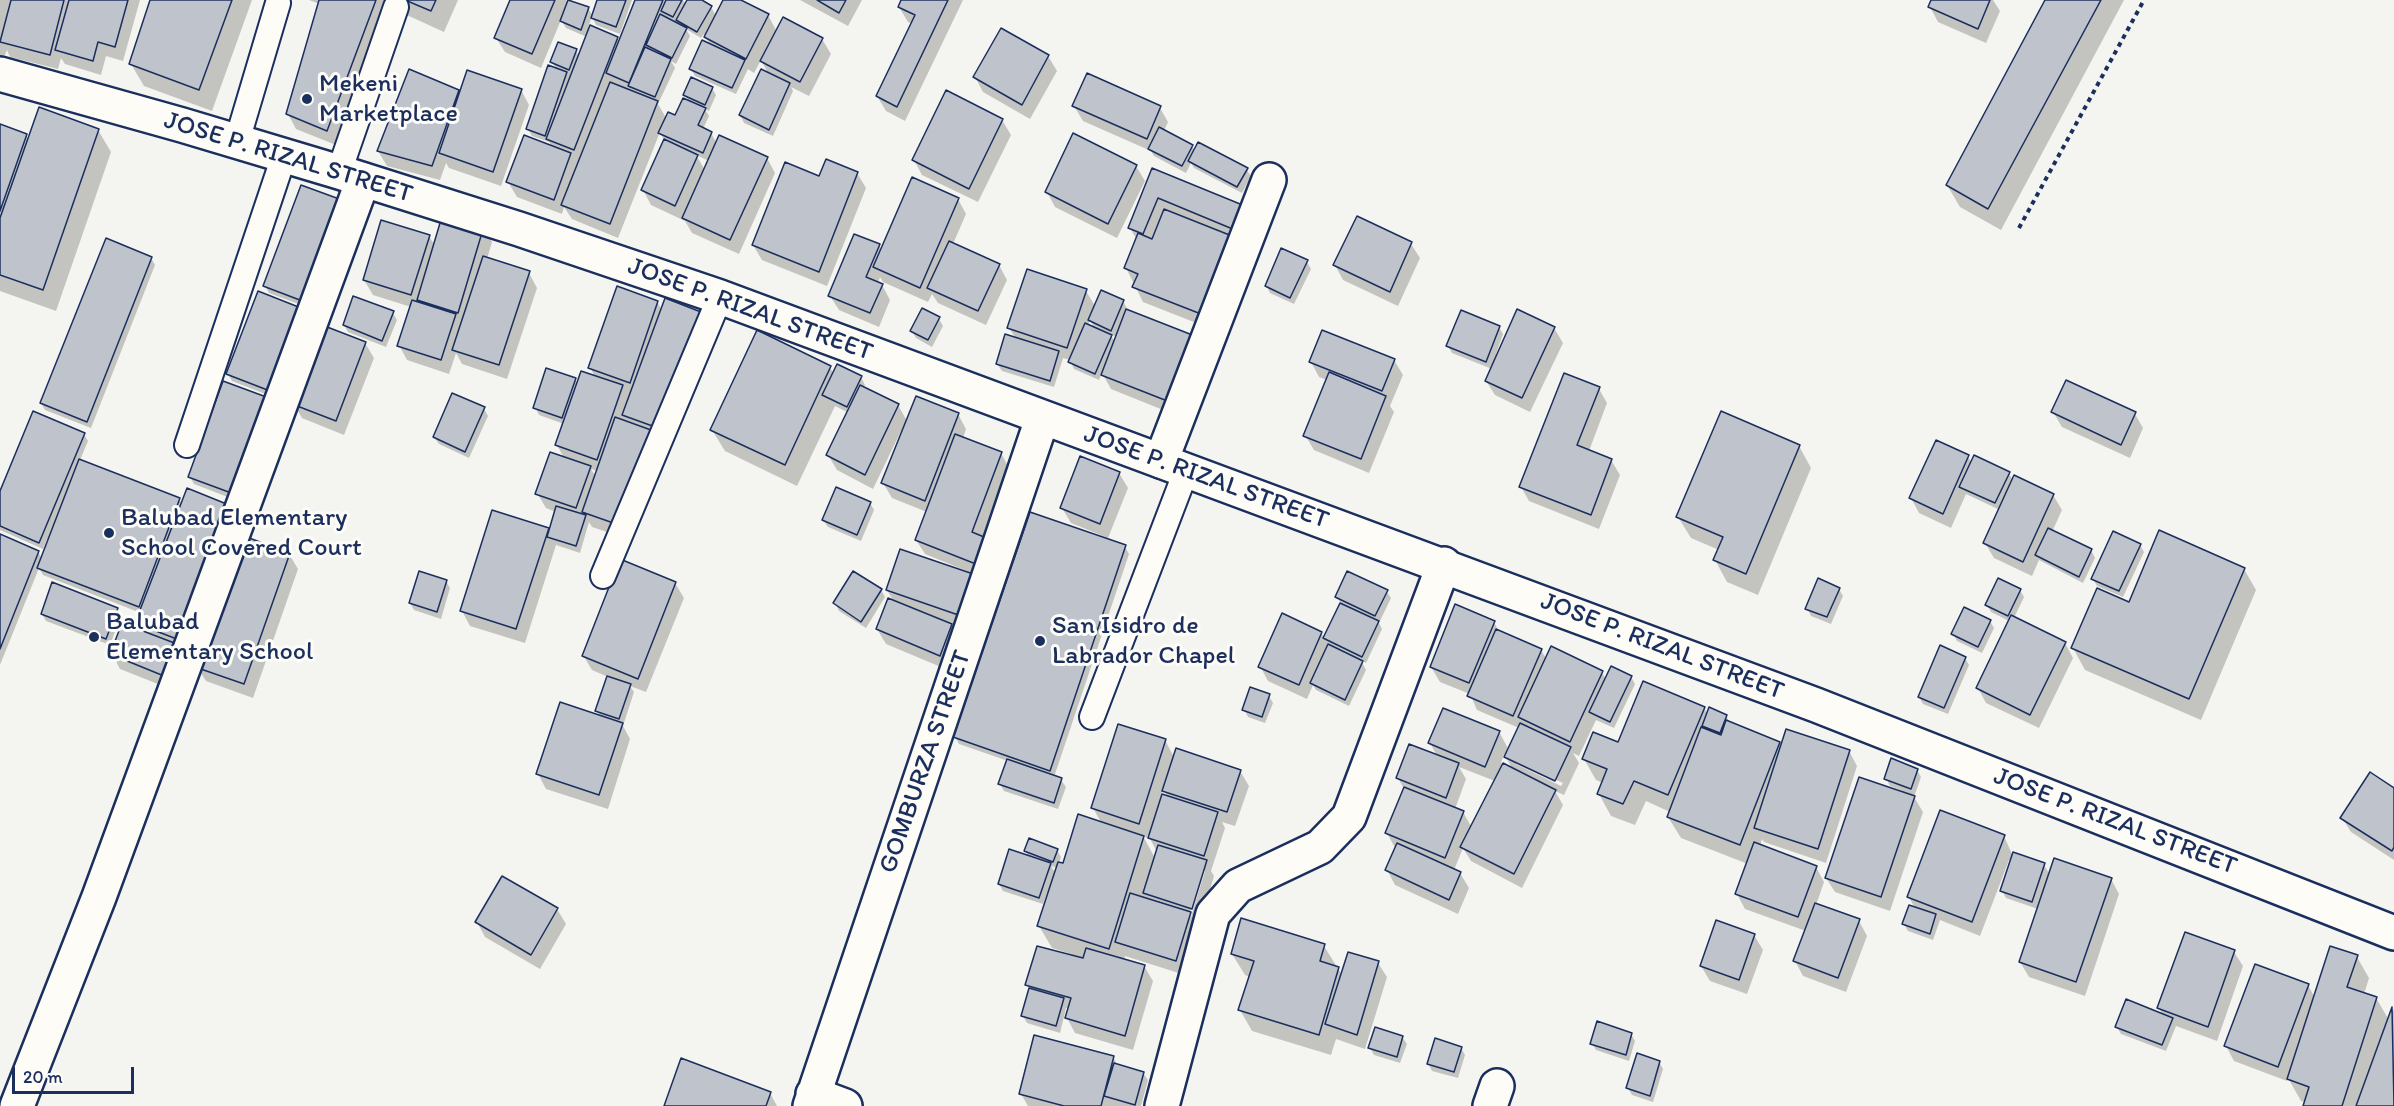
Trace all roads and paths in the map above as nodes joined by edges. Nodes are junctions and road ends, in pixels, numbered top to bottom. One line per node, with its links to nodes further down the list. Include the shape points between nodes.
1 (2144, 0): 9 (path)
2 (278, 3): 5 (lane)
3 (396, 7): 7 (lane)
4 (0, 74): 5 (street, JOSE P. RIZAL STREET)
5 (237, 141): 6 (street, JOSE P. RIZAL STREET)
6 (284, 156): 7 (street, JOSE P. RIZAL STREET); 12 (lane)
7 (351, 176): 10 (street, JOSE P. RIZAL STREET); 19 (street, via 99,897)
8 (1269, 180): 13 (street)
9 (2019, 228)
10 (720, 297): 11 (street, JOSE P. RIZAL STREET); 15 (lane)
11 (1042, 418): 13 (street, JOSE P. RIZAL STREET); 18 (street, GOMBURZA STREET)
12 (187, 445)
13 (1174, 466): 14 (street, JOSE P. RIZAL STREET); 16 (lane)
14 (1444, 564): 17 (street, JOSE P. RIZAL STREET, via 1816,705); 21 (street, via 1348,817 1320,848 1238,886 1213,914)
15 (603, 576)
16 (1092, 717)
17 (2394, 933)
18 (812, 1100): 20 (street)
19 (17, 1106)
20 (845, 1106)
21 (1162, 1106)

